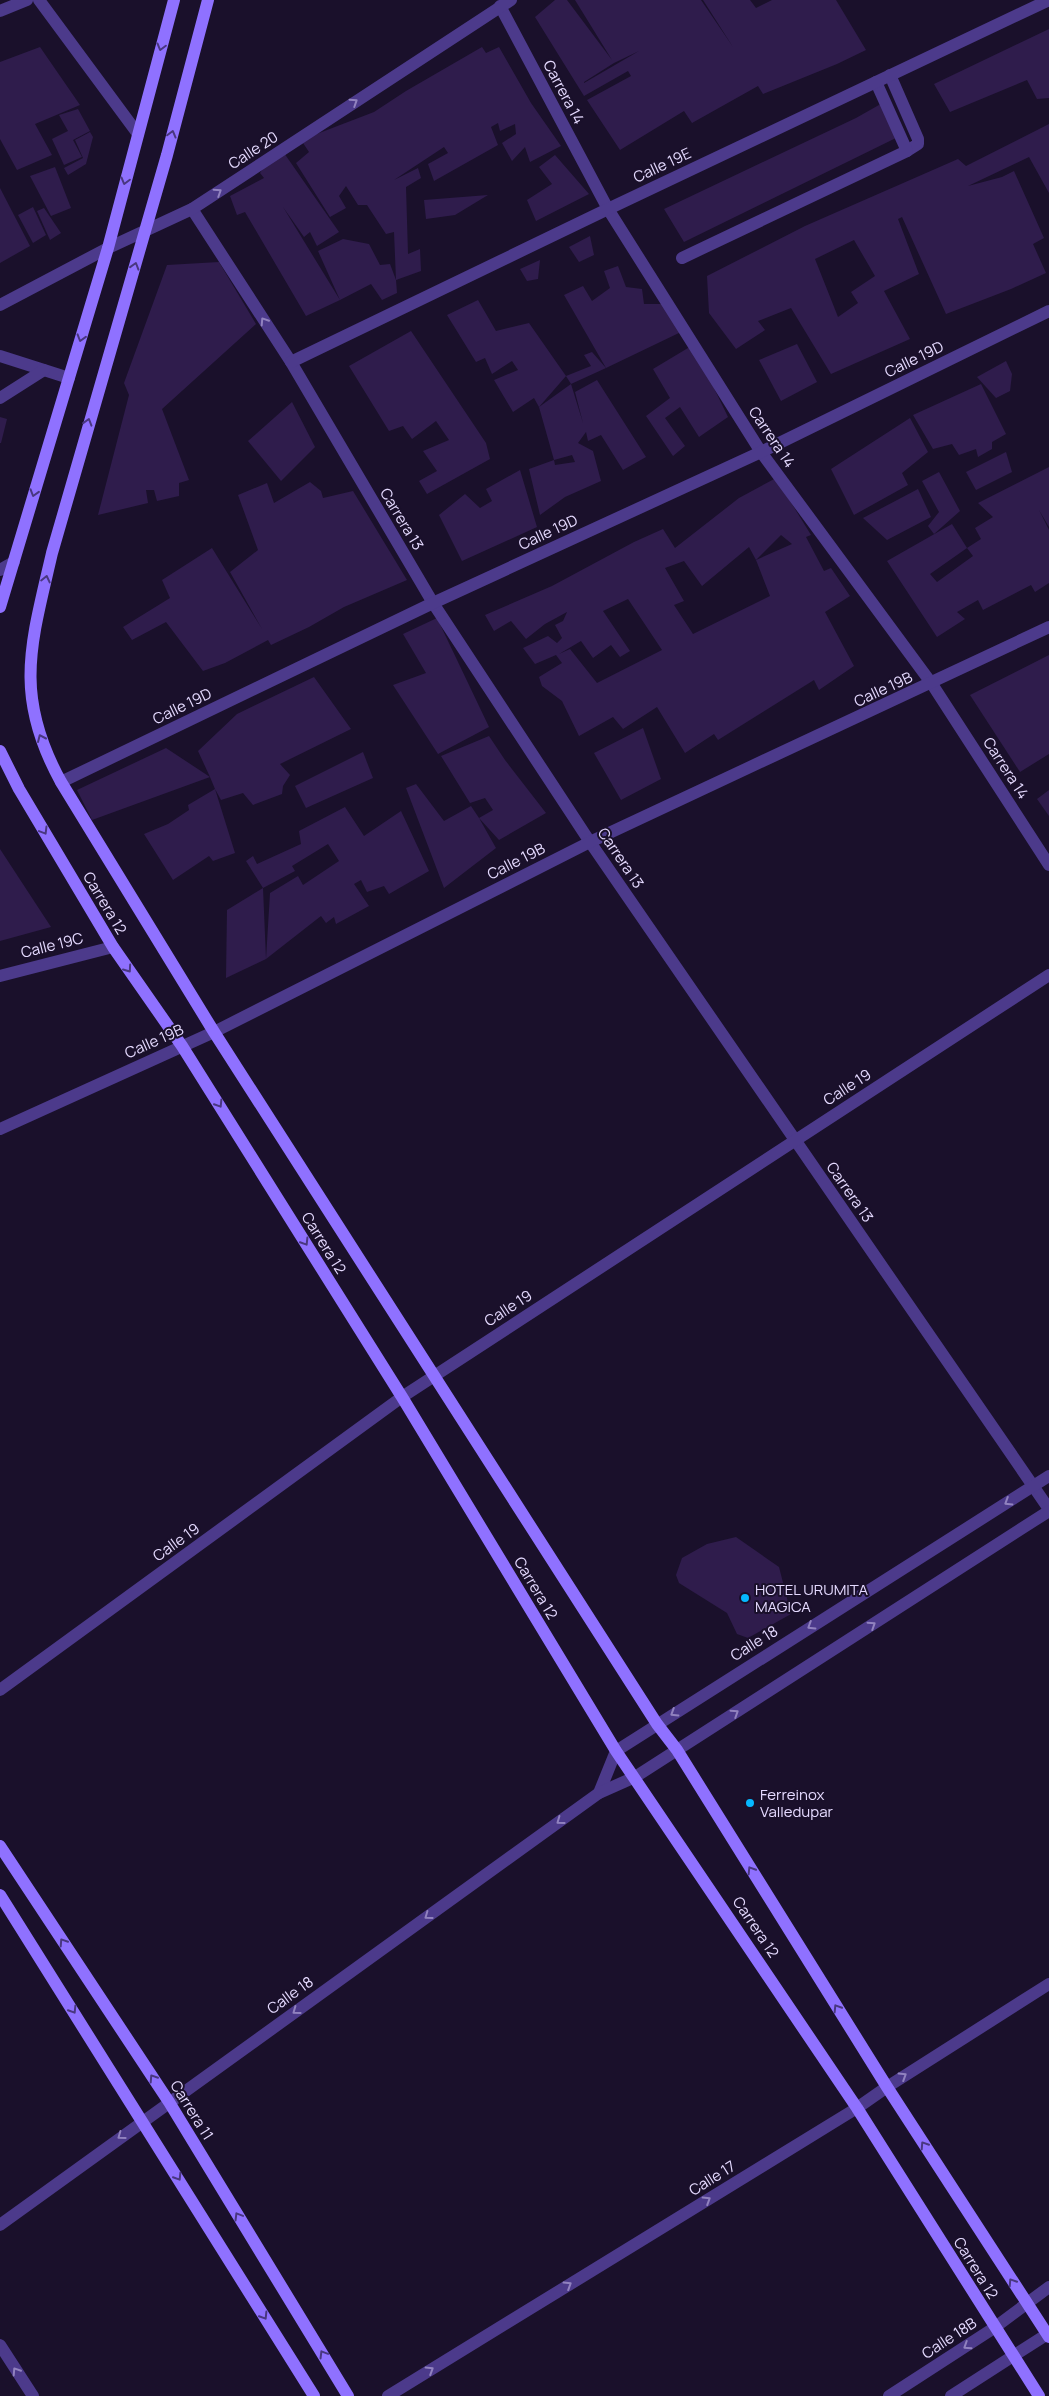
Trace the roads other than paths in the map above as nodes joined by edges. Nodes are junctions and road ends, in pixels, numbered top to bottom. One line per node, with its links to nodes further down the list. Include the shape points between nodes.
1 (27, 0): 7 (street)
2 (39, 0): 10 (street)
3 (174, 0): 10 (street, one-way to 10)
4 (208, 0): 14 (street, Carrera 12, one-way to 4)
5 (1048, 0): 8 (street, Calle 19E)
6 (506, 3): 12 (street, Calle 20, one-way to 6); 13 (street, Carrera 14)
7 (0, 12)
8 (890, 75): 9 (street, Calle 19E); 11 (street, via 918,138 918,144)
9 (876, 82): 11 (street); 13 (street, Calle 19E)
10 (138, 134): 15 (street, one-way to 15)
11 (907, 151): 16 (street)
12 (192, 209): 14 (street, Calle 20); 20 (street, Carrera 13, one-way to 12)
13 (608, 209): 20 (street, Calle 19E); 24 (street, Carrera 14)
14 (145, 232): 15 (street, Calle 20); 32 (street, Carrera 12, one-way to 14, via 50,762 32,711 31,656 65,502)
15 (108, 248): 17 (street, Calle 20); 22 (street, one-way to 22)
16 (682, 258)
17 (0, 305)
18 (1049, 311): 24 (street, Calle 19D)
19 (0, 356): 21 (street)
20 (291, 362): 27 (street, Carrera 13)
21 (44, 370): 22 (street); 23 (street)
22 (69, 378): 25 (street, one-way to 25)
23 (0, 398)
24 (761, 452): 27 (street, Calle 19D); 30 (street, Carrera 14)
25 (14, 562): 26 (street); 28 (street)
26 (0, 570)
27 (433, 603): 32 (street, Calle 19D); 33 (street, Carrera 13)
28 (0, 607)
29 (1049, 627): 30 (street, Calle 19B)
30 (932, 684): 33 (street, Calle 19B); 34 (street, Carrera 14)
31 (0, 751): 35 (street, Carrera 12, one-way to 35)
32 (61, 782): 38 (street, Carrera 12)
33 (590, 842): 38 (street, Calle 19B); 41 (street, Carrera 13)
34 (1049, 865)
35 (112, 947): 37 (street, Calle 19C); 39 (street, Carrera 12, one-way to 39)
36 (1049, 975): 41 (street, Calle 19)
37 (0, 976)
38 (214, 1032): 39 (street, Calle 19B); 42 (street, Carrera 12)
39 (182, 1046): 40 (street, Calle 19B); 43 (street, Carrera 12, one-way to 43)
40 (0, 1129)
41 (794, 1140): 42 (street, Calle 19); 45 (street, Carrera 13)
42 (434, 1376): 43 (street, Calle 19); 48 (street, Carrera 12)
43 (402, 1397): 47 (street, Calle 19); 50 (street, Carrera 12)
44 (1049, 1476): 45 (street, Calle 18)
45 (1034, 1485): 46 (street, Carrera 13); 48 (street, Calle 18, one-way to 48)
46 (1049, 1510): 49 (street, Calle 18, one-way to 46)
47 (0, 1690)
48 (657, 1724): 49 (street, Carrera 12); 50 (street, Calle 18)
49 (676, 1750): 51 (street, Calle 18); 56 (street, Carrera 12, one-way to 49)
50 (616, 1751): 51 (street, Carrera 12); 52 (street)
51 (635, 1777): 52 (street, Calle 18); 58 (street, Carrera 12)
52 (599, 1793): 57 (street, Calle 18, one-way to 57)
53 (0, 1846): 57 (street, Carrera 11, one-way to 53)
54 (0, 1895): 59 (street, one-way to 59)
55 (1049, 1984): 56 (street, Calle 17, one-way to 55)
56 (886, 2087): 58 (street, Calle 17); 62 (street, Carrera 12, one-way to 56)
57 (169, 2102): 59 (street, Calle 18); 69 (street, Carrera 11, one-way to 57)
58 (857, 2108): 63 (street, Carrera 12); 70 (street, Calle 17, one-way to 58)
59 (143, 2121): 60 (street, Calle 18, one-way to 60); 68 (street, one-way to 68)
60 (0, 2225)
61 (1049, 2287): 62 (street, Calle 18B)
62 (1026, 2303): 63 (street, Calle 18B); 64 (street, Carrera 12)
63 (994, 2328): 66 (street, Carrera 12); 71 (street, Calle 18B, one-way to 71)
64 (1048, 2334): 66 (street)
65 (0, 2345): 67 (street, one-way to 65)
66 (1013, 2356): 72 (street); 73 (street, Carrera 12)
67 (32, 2396)
68 (314, 2396)
69 (348, 2396)
70 (388, 2396)
71 (889, 2396)
72 (951, 2396)
73 (1039, 2396)

